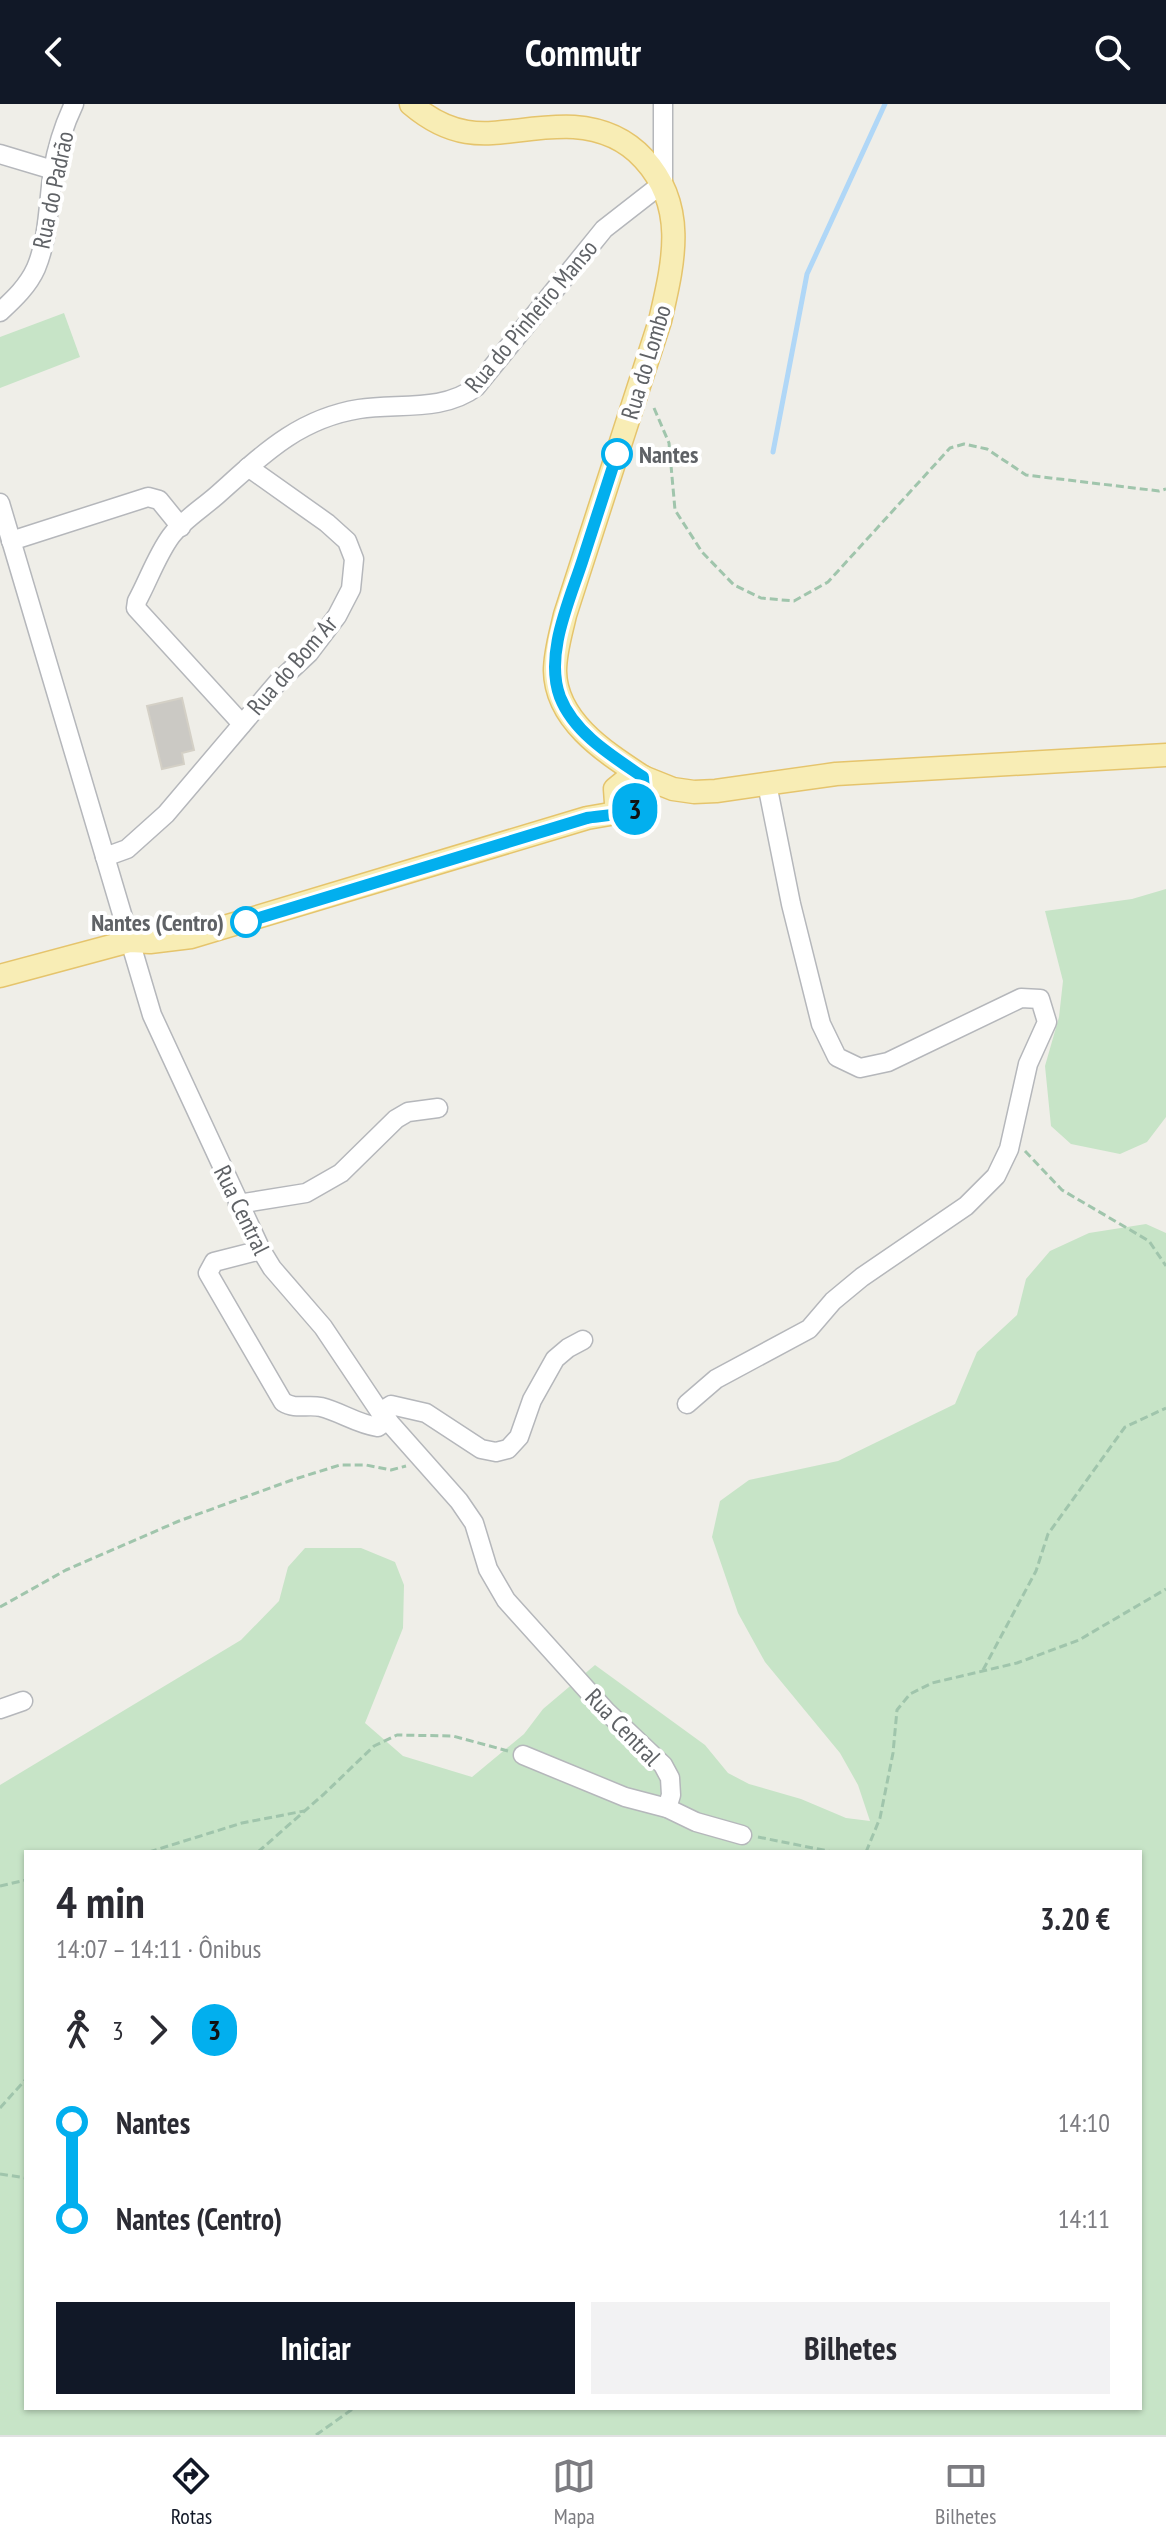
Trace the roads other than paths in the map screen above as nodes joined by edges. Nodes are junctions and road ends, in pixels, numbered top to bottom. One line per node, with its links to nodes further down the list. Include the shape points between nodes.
1 (74, 104): 5 (street, Rua do Padrão)
2 (411, 104): 6 (main road, Rua do Lombo, via 431,121 461,133 596,129 637,151)
3 (663, 104): 6 (street)
4 (0, 154): 5 (street)
5 (53, 170): 7 (street, Rua do Padrão, via 35,271)
6 (663, 183): 8 (street, Rua do Pinheiro Manso, via 604,229 464,396 329,415 275,444); 15 (main road, Rua do Lombo, via 673,229 672,271 565,615 555,672 572,719)
7 (0, 312)
8 (248, 467): 10 (street, Rua do Pinheiro Manso); 12 (street, Rua do Bom Ar, via 347,541 355,572 337,616)
9 (0, 503): 11 (street, Rua Central)
10 (181, 527): 11 (street, via 159,500 148,497); 12 (street, Rua do Pinheiro Manso, via 170,537 136,608)
11 (11, 541): 16 (street, Rua Central)
12 (242, 724): 16 (street, Rua do Bom Ar, via 166,814 127,849)
13 (1166, 755): 14 (main road, via 892,769)
14 (767, 784): 15 (main road, via 694,792); 23 (street, via 821,1024 837,1057 860,1068 888,1062 1021,998 1040,999 1047,1022 1028,1064 1012,1137 996,1176 966,1206 862,1277 809,1329 716,1379)
15 (628, 787): 17 (main road, via 587,818 191,937)
16 (105, 857): 17 (street, Rua Central)
17 (130, 941): 18 (main road); 20 (street, Rua Central, via 152,1015)
18 (0, 976)
19 (438, 1108): 20 (street, via 396,1119 341,1173 306,1193)
20 (238, 1204): 21 (street, Rua Central)
21 (261, 1250): 24 (street, Rua Central); 24 (street, via 214,1262 208,1273 283,1402 324,1408 378,1427)
22 (583, 1340): 24 (street, via 555,1359 519,1437 508,1449 481,1449 426,1413 391,1405)
23 (687, 1404)
24 (384, 1416): 28 (street, Rua Central, via 474,1523 488,1569 506,1600 606,1711 663,1765 670,1778)
25 (23, 1701): 26 (street)
26 (0, 1709)
27 (523, 1755): 28 (street, Rua Central, via 625,1797)
28 (667, 1808): 29 (street, Rua Central)
29 (742, 1835)

